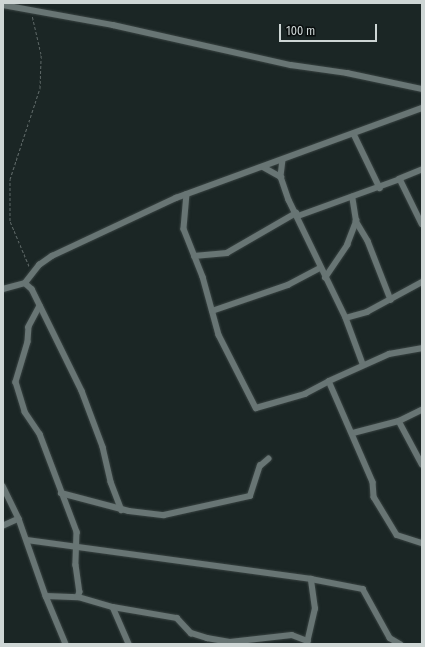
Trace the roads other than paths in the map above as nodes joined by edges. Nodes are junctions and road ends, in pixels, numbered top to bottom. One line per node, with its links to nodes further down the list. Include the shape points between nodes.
1 (3, 5): 2 (street, via 291,65 355,74)
2 (422, 89)
3 (422, 108): 4 (street)
4 (354, 134): 5 (street); 10 (street)
5 (283, 160): 6 (street); 8 (street)
6 (263, 167): 8 (street); 11 (street)
7 (422, 170): 9 (street)
8 (281, 177): 13 (street)
9 (400, 179): 10 (street); 15 (street)
10 (380, 188): 12 (street)
11 (187, 194): 16 (street, via 184,228); 19 (street, via 52,256)
12 (352, 197): 13 (street); 14 (street)
13 (297, 215): 16 (street, via 227,254); 17 (street)
14 (356, 221): 18 (street, via 347,245); 22 (street, via 368,241)
15 (422, 224)
16 (194, 256): 24 (street)
17 (320, 268): 18 (street); 24 (street, via 288,285)
18 (326, 278): 25 (street)
19 (25, 282): 21 (street); 23 (street, via 32,289)
20 (422, 282): 22 (street)
21 (3, 289)
22 (391, 300): 25 (street, via 367,312)
23 (40, 306): 35 (street, via 30,324 28,342 16,382 25,412 40,434); 36 (street, via 82,391 103,447 111,482)
24 (212, 311): 28 (street, via 219,336 256,408 305,394)
25 (346, 318): 27 (street)
26 (422, 348): 27 (street, via 389,354)
27 (363, 364): 28 (street)
28 (328, 381): 31 (street)
29 (422, 410): 30 (street)
30 (400, 421): 31 (street); 33 (street)
31 (353, 433): 40 (street, via 373,482 374,497 397,535)
32 (268, 459): 36 (street, via 260,466 253,491 245,498 203,504 164,515)
33 (422, 464)
34 (3, 486): 37 (street)
35 (61, 493): 36 (street); 41 (street, via 77,532)
36 (122, 510)
37 (19, 518): 38 (street); 39 (street)
38 (3, 526)
39 (27, 540): 41 (street); 43 (street)
40 (422, 543)
41 (78, 547): 42 (street); 44 (street)
42 (311, 579): 46 (street, via 315,609); 49 (street, via 363,589 390,638)
43 (46, 596): 44 (street); 47 (street)
44 (78, 597): 45 (street)
45 (113, 607): 46 (street, via 177,618 191,633 207,638 230,642 292,635); 48 (street)
46 (307, 642)
47 (66, 644)
48 (129, 644)
49 (400, 644)

